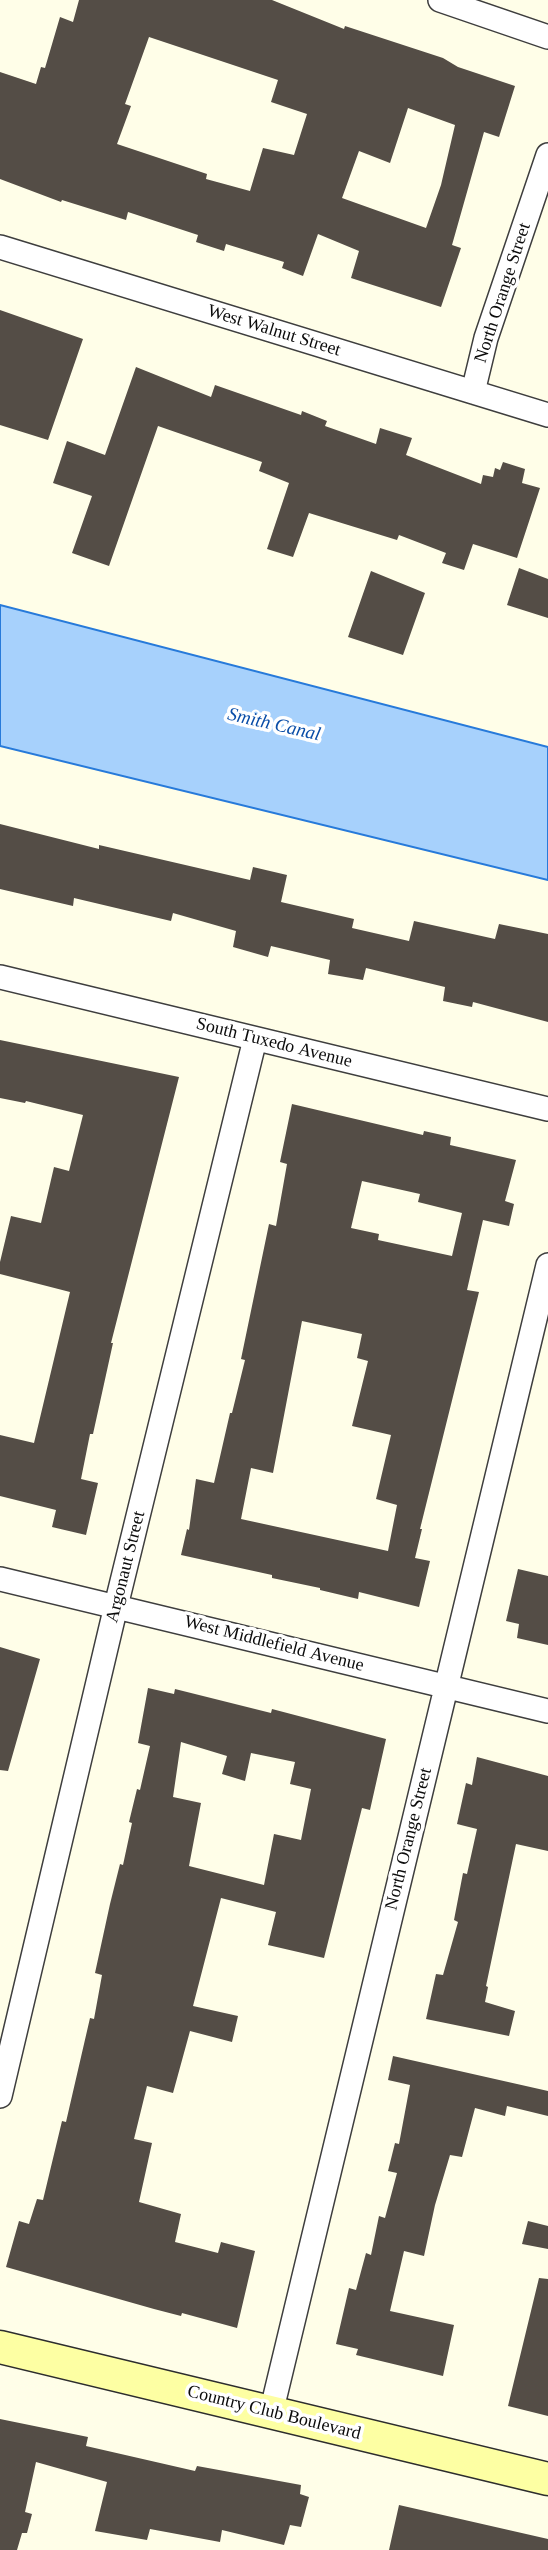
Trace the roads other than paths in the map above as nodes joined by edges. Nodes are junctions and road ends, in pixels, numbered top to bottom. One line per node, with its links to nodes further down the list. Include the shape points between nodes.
1 (440, 0): 2 (street)
2 (548, 37)
3 (548, 155): 5 (street, North Orange Street, via 486,338)
4 (0, 247): 5 (street, West Walnut Street)
5 (473, 392): 6 (street, West Walnut Street)
6 (548, 415)
7 (0, 977): 8 (street, South Tuxedo Avenue)
8 (255, 1039): 9 (street, South Tuxedo Avenue); 12 (street, Argonaut Street)
9 (548, 1109)
10 (548, 1265): 13 (street, North Orange Street)
11 (0, 1578): 12 (street, West Middlefield Avenue)
12 (116, 1606): 13 (street, West Middlefield Avenue); 15 (street, Argonaut Street)
13 (447, 1685): 14 (street, West Middlefield Avenue); 17 (street, North Orange Street)
14 (548, 1711)
15 (0, 2096)
16 (0, 2347): 17 (street, Country Club Boulevard)
17 (271, 2413): 18 (street, Country Club Boulevard)
18 (548, 2479)

